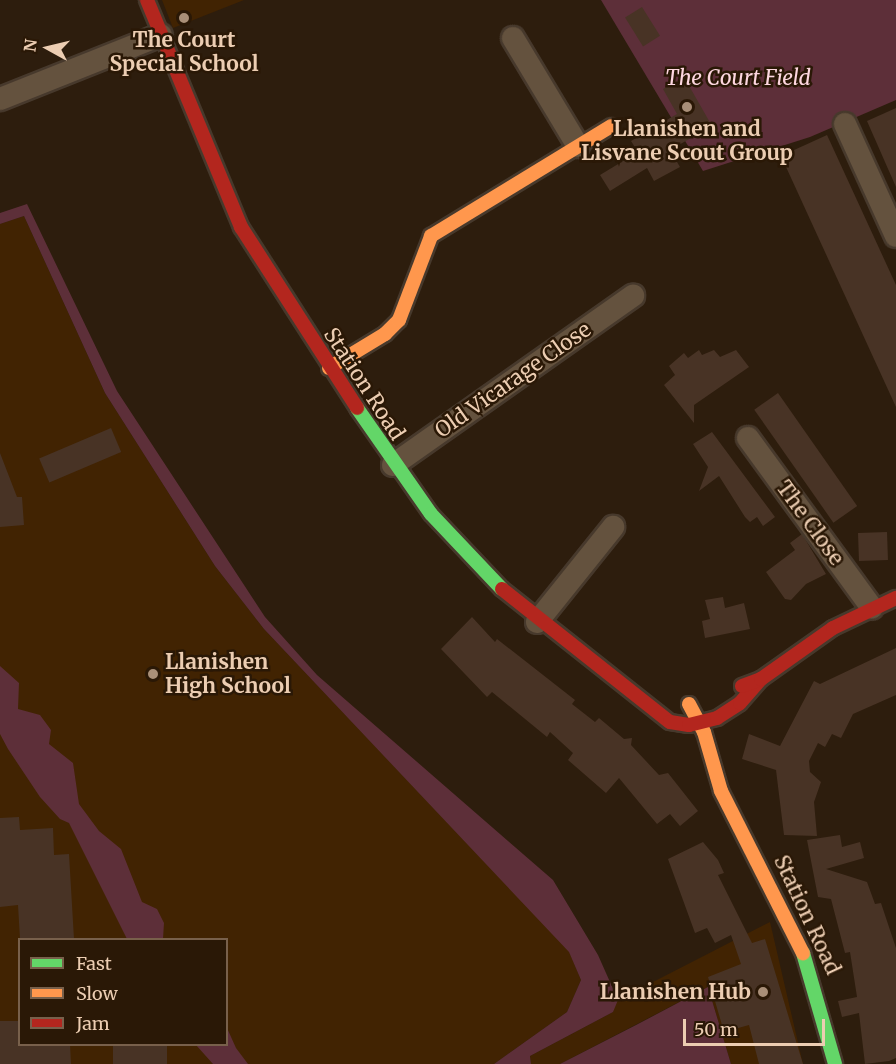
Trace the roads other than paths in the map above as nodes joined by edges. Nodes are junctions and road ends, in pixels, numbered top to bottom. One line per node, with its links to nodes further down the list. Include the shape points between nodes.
1 (147, 0): 2 (main road, Station Road)
2 (161, 35): 4 (street); 10 (main road, Station Road, via 241,227)
3 (513, 39): 7 (street)
4 (0, 99)
5 (845, 124): 8 (street)
6 (611, 126): 7 (main road)
7 (578, 146): 10 (main road, via 431,236 399,320 385,334)
8 (896, 236)
9 (633, 296): 12 (street, Old Vicarage Close)
10 (329, 368): 12 (main road, Station Road)
11 (748, 438): 15 (street, The Close)
12 (393, 465): 16 (main road, Station Road, via 431,514)
13 (613, 527): 16 (street)
14 (896, 598): 15 (main road)
15 (872, 608): 17 (main road, via 810,642)
16 (537, 622): 21 (main road, Station Road)
17 (761, 679): 18 (main road); 22 (main road, via 727,713)
18 (721, 697)
19 (704, 702): 20 (main road)
20 (688, 704): 21 (main road); 22 (main road, Station Road); 23 (main road)
21 (657, 708): 23 (main road, Station Road)
22 (700, 723): 23 (main road); 26 (main road, Station Road)
23 (679, 725): 24 (main road)
24 (684, 739)
25 (693, 755): 26 (main road, Station Road)
26 (721, 791): 27 (main road, Station Road, via 810,967)
27 (836, 1064)

